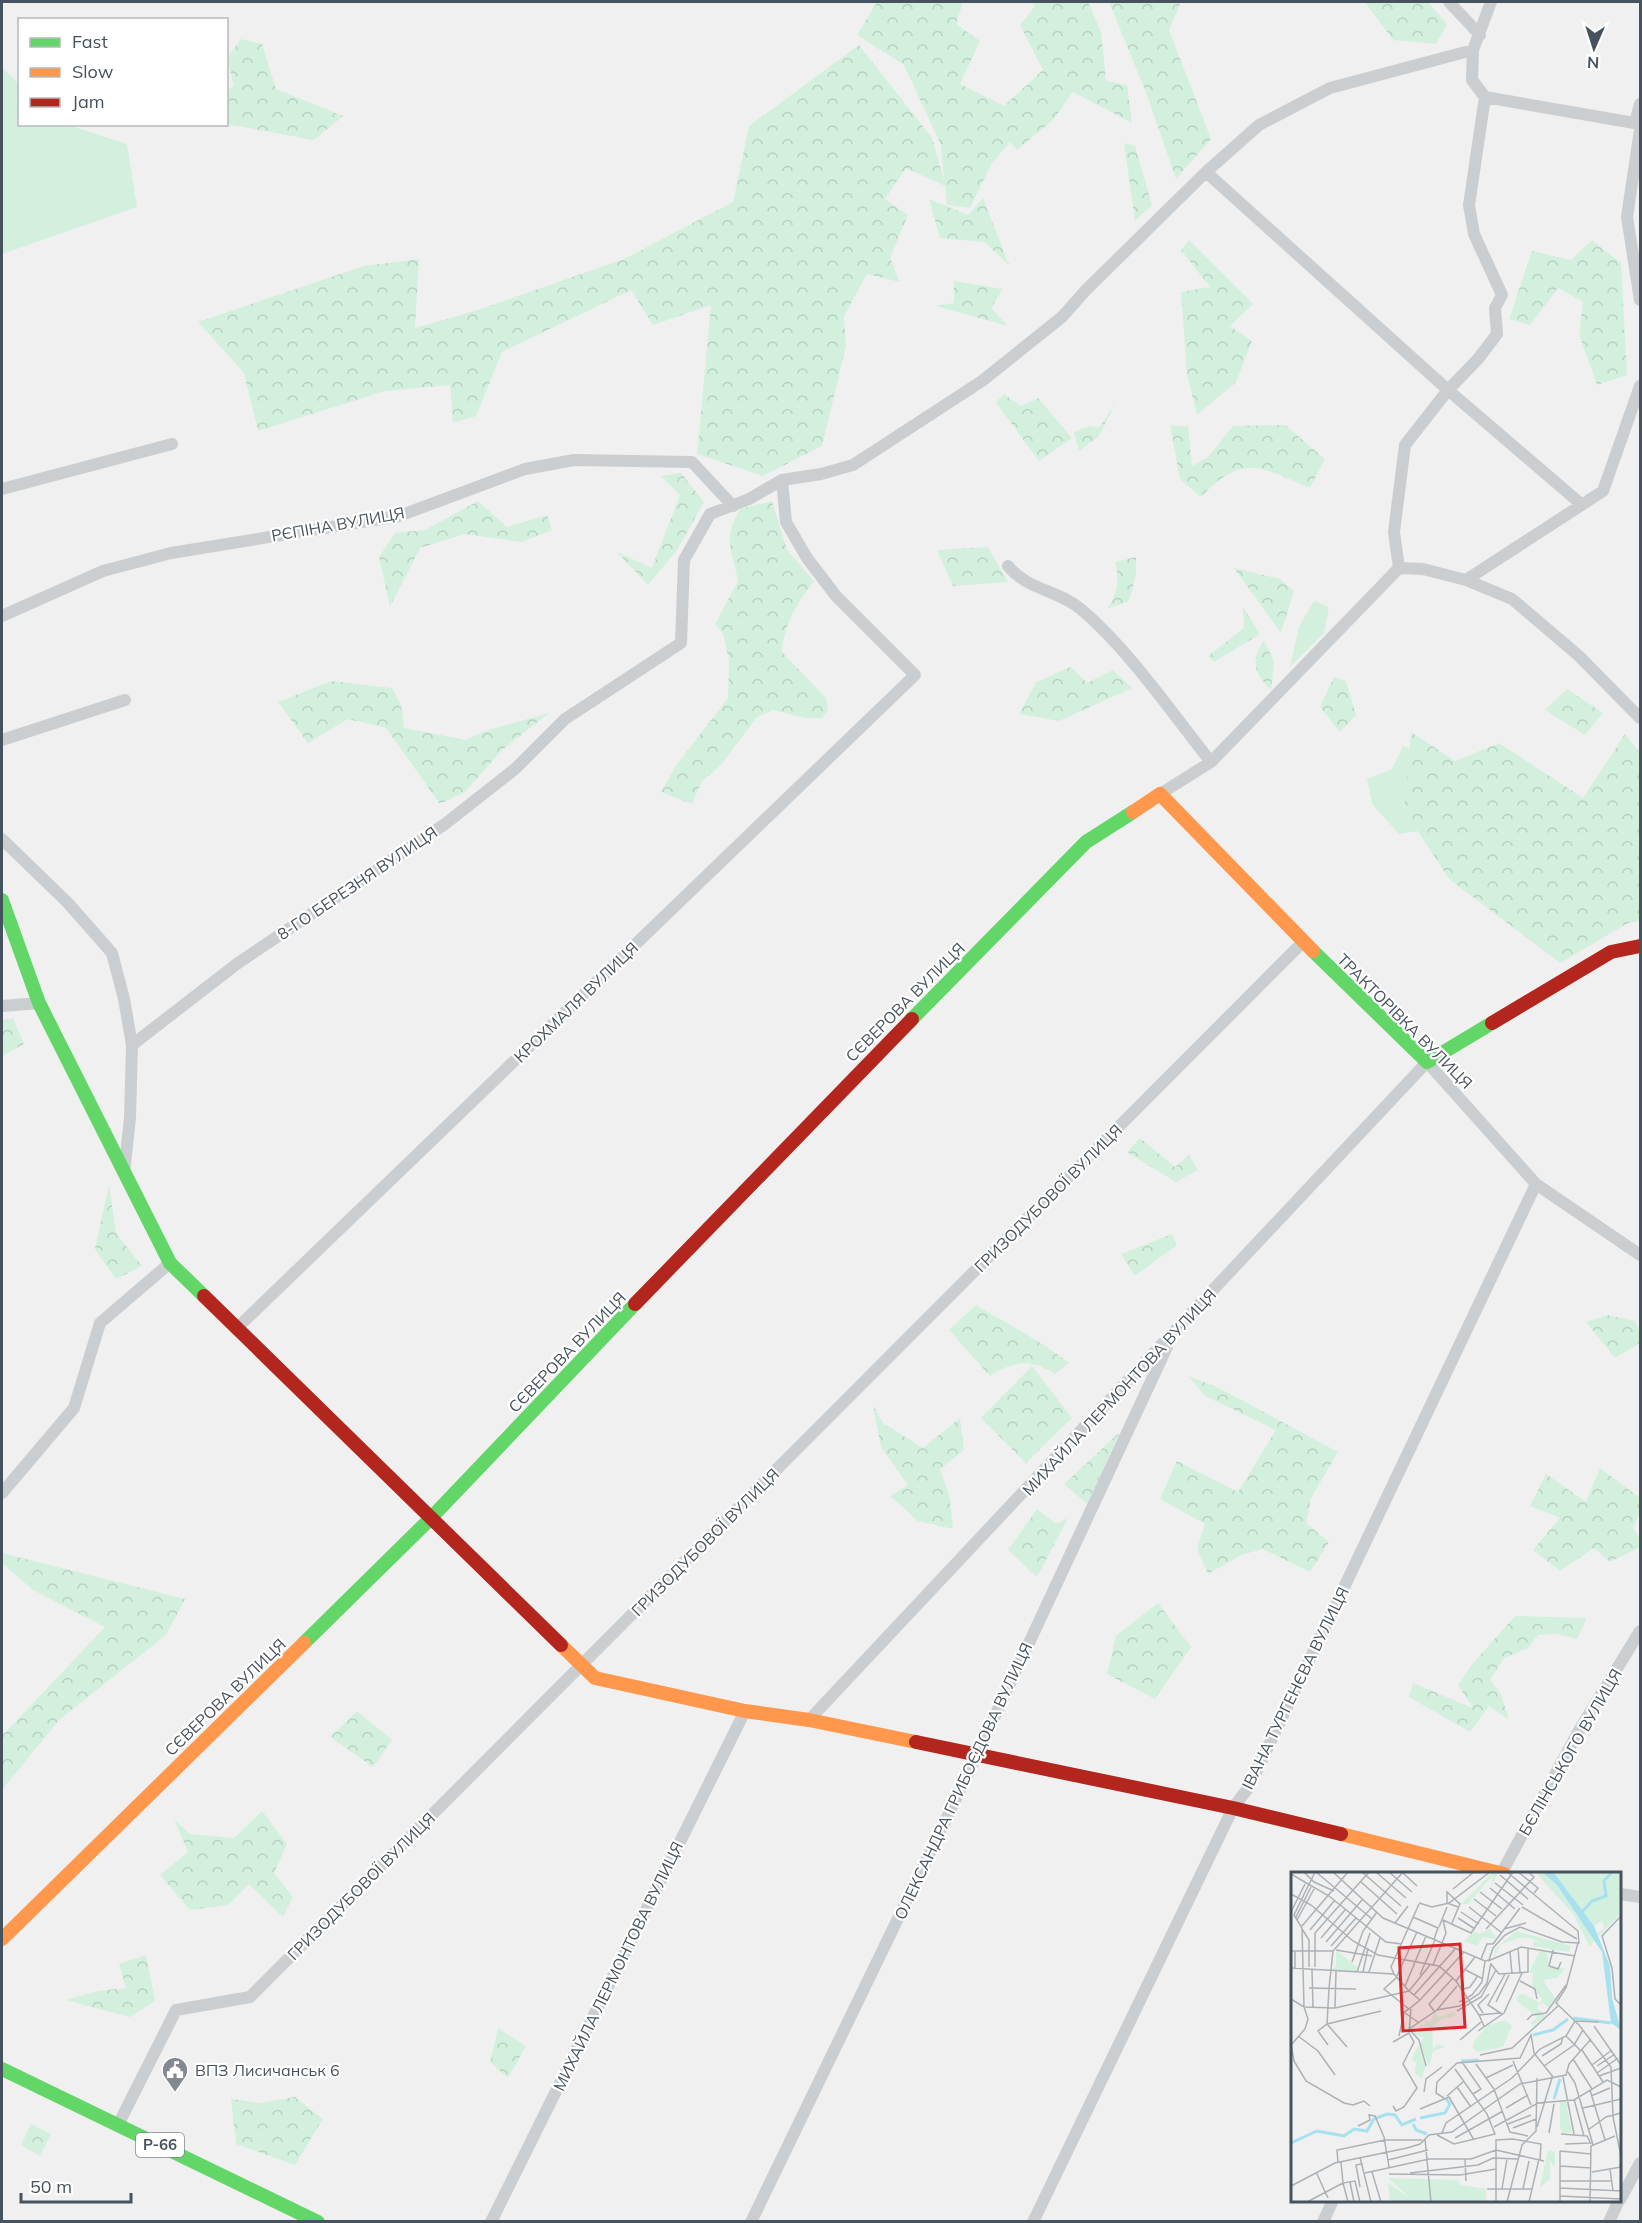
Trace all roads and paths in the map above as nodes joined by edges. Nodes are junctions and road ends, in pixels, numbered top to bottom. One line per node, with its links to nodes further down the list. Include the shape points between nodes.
1 (1449, 2): 3 (street)
2 (1491, 2): 3 (street)
3 (1480, 35): 4 (street)
4 (1473, 50): 5 (street, via 1472,80); 8 (street, via 1330,88 1259,125)
5 (1485, 97): 7 (street); 11 (street, via 1469,205 1473,234 1502,295 1495,308 1497,334)
6 (1641, 104): 7 (street)
7 (1639, 126): 9 (street, via 1627,217)
8 (1206, 172): 11 (street); 13 (street, via 1062,317 982,381 853,465)
9 (1641, 300)
10 (1641, 386): 15 (street, via 1603,491)
11 (1448, 390): 15 (street); 18 (street, via 1405,445 1394,532)
12 (172, 444): 14 (street)
13 (782, 480): 16 (street); 38 (street, КРОХМАЛЯ ВУЛИЦЯ, via 786,522 807,558 836,596 915,675)
14 (2, 489)
15 (1581, 504): 19 (street)
16 (733, 506): 20 (street, РЄПІНА ВУЛИЦЯ, via 692,462 574,460 525,469 399,516 171,552 104,571); 32 (street, 8-ГО БЕРЕЗНЯ ВУЛИЦЯ, via 710,514 684,560 681,643 565,719 516,769 445,824 238,963)
17 (1008, 566): 24 (street, via 1018,579 1081,609 1139,670)
18 (1399, 568): 19 (street, via 1423,569); 24 (street)
19 (1466, 580): 22 (street, via 1512,599 1579,656)
20 (2, 616)
21 (125, 700): 23 (street)
22 (1641, 718)
23 (2, 740)
24 (1211, 762): 25 (street)
25 (1160, 794): 28 (main road, ТРАКТОРІВКА ВУЛИЦЯ); 41 (main road, СЄВЕРОВА ВУЛИЦЯ, via 1086,842 756,1177)
26 (2, 839): 32 (street, via 68,903 112,953)
27 (2, 900): 30 (main road)
28 (1303, 942): 33 (main road, ТРАКТОРІВКА ВУЛИЦЯ); 43 (street, ГРИЗОДУБОВОЇ ВУЛИЦЯ)
29 (1641, 946): 33 (main road, via 1611,952)
30 (39, 1003): 31 (street); 34 (main road)
31 (2, 1006)
32 (132, 1045): 34 (street)
33 (1427, 1062): 35 (street, ТРАКТОРІВКА ВУЛИЦЯ); 39 (street, МИХАЙЛА ЛЕРМОНТОВА ВУЛИЦЯ)
34 (124, 1173): 37 (main road)
35 (1536, 1184): 36 (street, ТРАКТОРІВКА ВУЛИЦЯ); 47 (street, ІВАНА ТУРГЕНЄВА ВУЛИЦЯ, via 1250,1787)
36 (1641, 1255)
37 (170, 1263): 38 (main road); 40 (street, via 100,1323 74,1408)
38 (236, 1329): 41 (main road)
39 (1171, 1337): 45 (street, МИХАЙЛА ЛЕРМОНТОВА ВУЛИЦЯ); 46 (street, ОЛЕКСАНДРА ГРИБОЄДОВА ВУЛИЦЯ)
40 (2, 1493)
41 (430, 1519): 43 (main road); 52 (main road, СЄВЕРОВА ВУЛИЦЯ)
42 (1641, 1631): 49 (street, БЄЛІНСЬКОГО ВУЛИЦЯ, via 1577,1734)
43 (581, 1666): 44 (main road, via 595,1678); 54 (street, ГРИЗОДУБОВОЇ ВУЛИЦЯ, via 250,1997 176,2010)
44 (746, 1711): 45 (main road); 60 (street, МИХАЙЛА ЛЕРМОНТОВА ВУЛИЦЯ)
45 (809, 1720): 46 (main road)
46 (977, 1754): 47 (main road); 61 (street, ОЛЕКСАНДРА ГРИБОЄДОВА ВУЛИЦЯ)
47 (1233, 1808): 48 (main road); 62 (street, ІВАНА ТУРГЕНЄВА ВУЛИЦЯ)
48 (1498, 1872)
49 (1503, 1872)
50 (1621, 1894): 51 (street)
51 (1641, 1897)
52 (2, 1939)
53 (2, 2068): 54 (main road, Р-66)
54 (118, 2125): 59 (main road, Р-66)
55 (1641, 2163): 56 (street)
56 (1621, 2197)
57 (1333, 2202): 63 (street)
58 (1618, 2202): 64 (street)
59 (318, 2222)
60 (492, 2222)
61 (751, 2222)
62 (1033, 2222)
63 (1323, 2222)
64 (1609, 2222)

